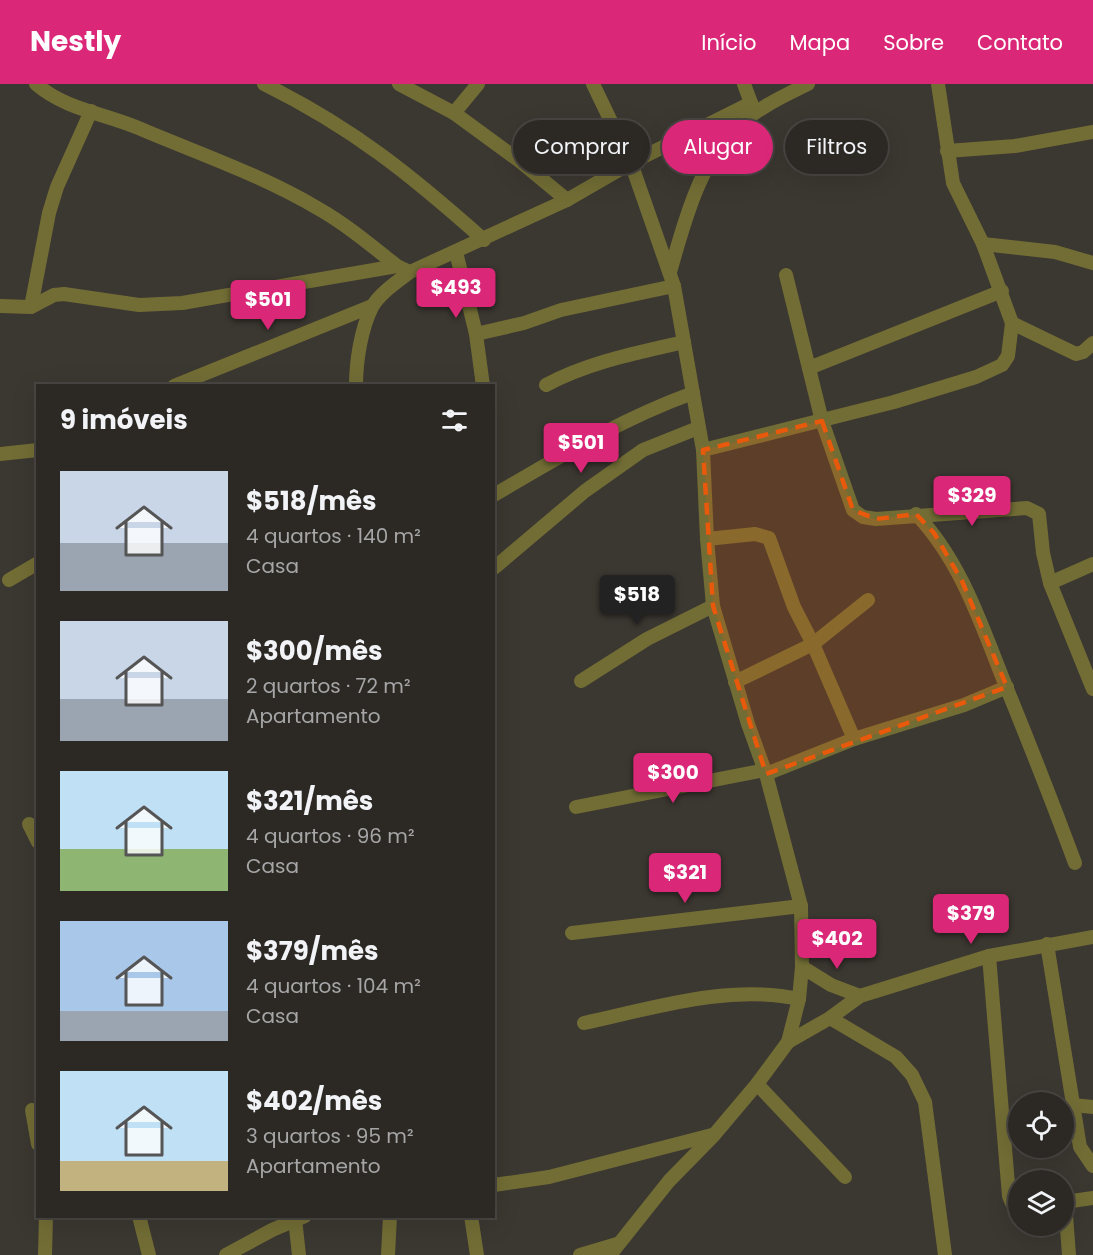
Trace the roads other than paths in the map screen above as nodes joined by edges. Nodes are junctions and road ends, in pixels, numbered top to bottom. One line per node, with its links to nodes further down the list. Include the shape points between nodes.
1 (36, 84): 10 (street, via 59,100)
2 (264, 84): 19 (street, via 315,109 372,145)
3 (399, 84): 11 (street)
4 (478, 84): 11 (street)
5 (593, 84): 12 (street)
6 (744, 84): 9 (street)
7 (808, 84): 9 (street)
8 (938, 84): 14 (street)
9 (753, 108): 15 (street); 25 (street, via 714,158 696,192)
10 (91, 111): 23 (street, via 266,181 358,234); 31 (street, via 49,213)
11 (454, 113): 18 (street)
12 (610, 120)
13 (1093, 132): 14 (street, via 1015,146)
14 (947, 151): 20 (street, via 953,183)
15 (650, 154)
16 (612, 174): 18 (street)
17 (635, 174): 25 (street)
18 (567, 200): 19 (street)
19 (484, 240): 21 (street)
20 (983, 244): 22 (street, via 1055,252); 28 (street)
21 (456, 252): 24 (street); 33 (street)
22 (1093, 263)
23 (397, 266): 24 (street); 31 (street, via 182,303 139,305 64,294 54,295)
24 (410, 272): 30 (street)
25 (670, 272): 27 (street)
26 (786, 275): 36 (street)
27 (674, 286): 33 (street, via 561,310); 34 (street)
28 (1002, 291): 32 (street); 36 (street)
29 (0, 306): 31 (street)
30 (372, 306): 37 (street); 38 (street, via 361,343)
31 (32, 308)
32 (1012, 323): 35 (street, via 1076,354); 42 (street, via 1008,356 1002,365 976,377)
33 (476, 334): 39 (street)
34 (684, 342): 40 (street, via 614,358); 41 (street)
35 (1093, 343)
36 (809, 368): 42 (street)
37 (179, 384)
38 (356, 384)
39 (483, 384)
40 (546, 385)
41 (693, 393): 43 (street); 47 (street, via 646,410)
42 (822, 421): 45 (street); 48 (street, via 853,510 876,519)
43 (698, 428): 45 (street); 52 (street, via 643,450 585,490)
44 (36, 450): 46 (street)
45 (703, 450): 49 (street)
46 (0, 454)
47 (495, 494)
48 (916, 514): 54 (street, via 1035,510 1039,514); 60 (street, via 934,533 962,581)
49 (706, 539): 56 (street); 57 (street, via 755,534 769,538 794,607)
50 (36, 564): 53 (street)
51 (1093, 564): 54 (street)
52 (495, 567)
53 (9, 580)
54 (1050, 582): 61 (street)
55 (868, 600): 57 (street)
56 (713, 606): 58 (street, via 646,639); 59 (street)
57 (813, 644): 59 (street); 62 (street)
58 (581, 681)
59 (735, 681): 63 (street)
60 (1007, 687): 62 (street, via 964,705); 67 (street)
61 (1093, 689)
62 (854, 739): 63 (street)
63 (766, 772): 64 (street); 68 (street)
64 (576, 807)
65 (29, 824): 66 (street)
66 (36, 838)
67 (1075, 863)
68 (801, 906): 69 (street); 73 (street)
69 (572, 933)
70 (1093, 937): 71 (street)
71 (1047, 944): 72 (street); 80 (street)
72 (989, 956): 74 (street); 89 (street)
73 (802, 967): 74 (street, via 831,985); 75 (street)
74 (860, 996): 76 (street)
75 (799, 999): 77 (street, via 756,992 690,1000); 78 (street)
76 (830, 1018): 78 (street); 109 (street, via 896,1057 912,1075 925,1102)
77 (584, 1023)
78 (788, 1042): 79 (street)
79 (757, 1084): 86 (street); 88 (street)
80 (1071, 1092)
81 (1074, 1105): 82 (street)
82 (1093, 1107)
83 (32, 1110): 85 (street)
84 (1074, 1111): 87 (street, via 1080,1147)
85 (36, 1133)
86 (714, 1135): 90 (street, via 549,1176); 101 (street, via 669,1181)
87 (1093, 1166)
88 (845, 1178)
89 (1008, 1184)
90 (495, 1185)
91 (1093, 1198): 92 (street)
92 (1074, 1201)
93 (46, 1218): 102 (street)
94 (140, 1218): 103 (street)
95 (267, 1218): 99 (street)
96 (300, 1218): 99 (street); 105 (street)
97 (390, 1218): 106 (street)
98 (471, 1218): 107 (street)
99 (272, 1230): 104 (street)
100 (1067, 1236): 110 (street)
101 (614, 1249): 108 (street)
102 (45, 1255)
103 (149, 1255)
104 (226, 1255)
105 (299, 1255)
106 (388, 1255)
107 (477, 1255)
108 (580, 1255)
109 (945, 1255)
110 (1068, 1255)

